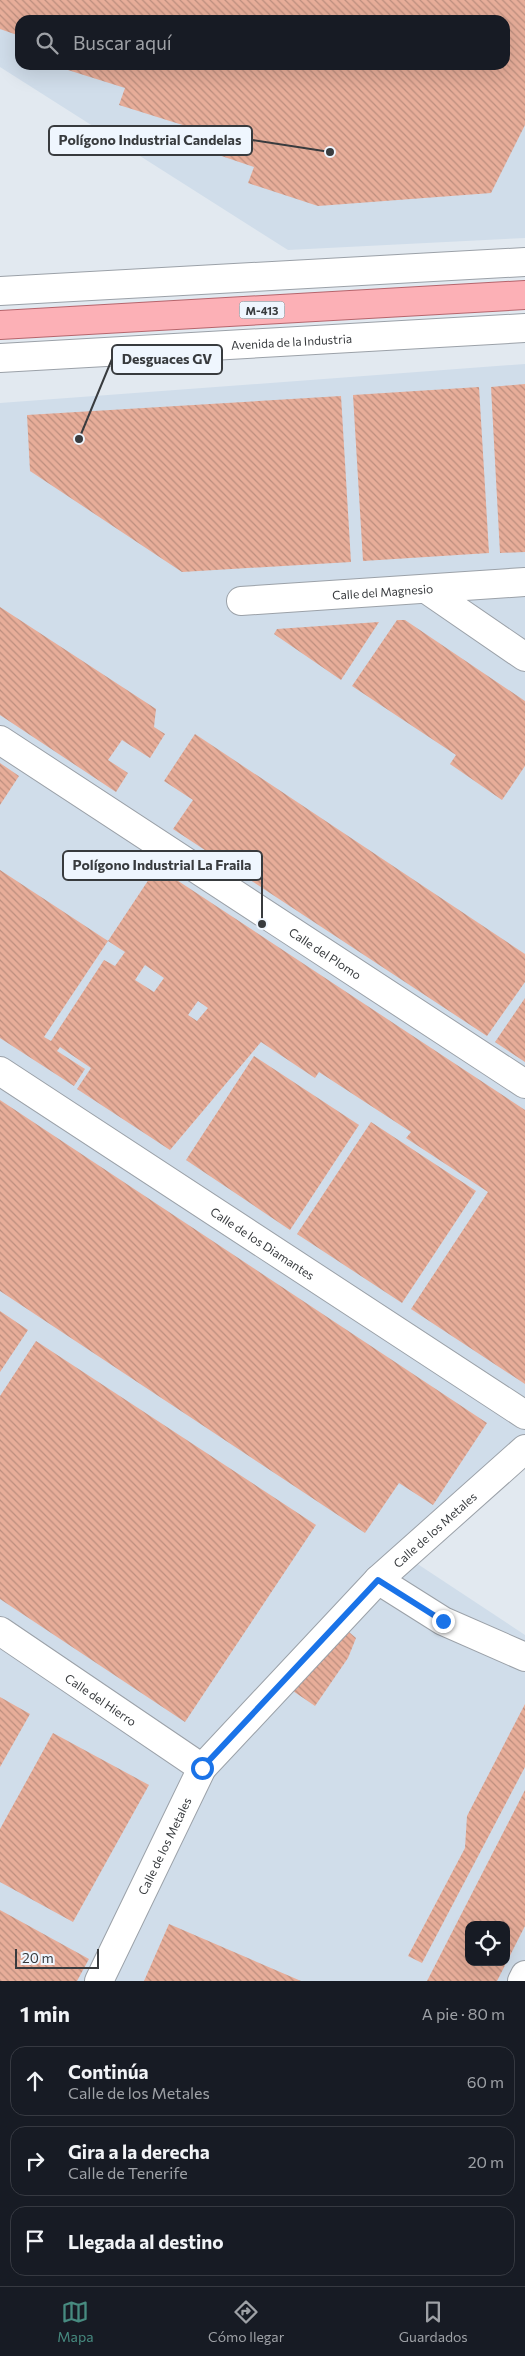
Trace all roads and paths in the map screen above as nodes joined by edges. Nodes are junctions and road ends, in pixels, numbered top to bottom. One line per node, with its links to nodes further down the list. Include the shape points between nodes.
1 (525, 262): 2 (street)
2 (0, 291)
3 (525, 295): 4 (main road, M-413)
4 (0, 325)
5 (525, 328): 6 (street, Avenida de la Industria)
6 (0, 358)
7 (525, 582): 8 (street, Calle del Magnesio)
8 (426, 589): 9 (street, Calle del Magnesio); 10 (street)
9 (241, 601)
10 (525, 656)
11 (0, 740): 13 (street, Calle del Plomo)
12 (0, 1071): 14 (street, Calle de los Diamantes)
13 (525, 1084)
14 (525, 1415)
15 (525, 1449): 16 (street, Calle de los Metales)
16 (378, 1580): 18 (street, via 443,1621); 19 (street, Calle de los Metales)
17 (0, 1631): 19 (street, Calle del Hierro)
18 (525, 1657)
19 (202, 1768): 21 (street, Calle de los Metales)
20 (525, 1975): 22 (street)
21 (99, 1981)
22 (522, 1981)

